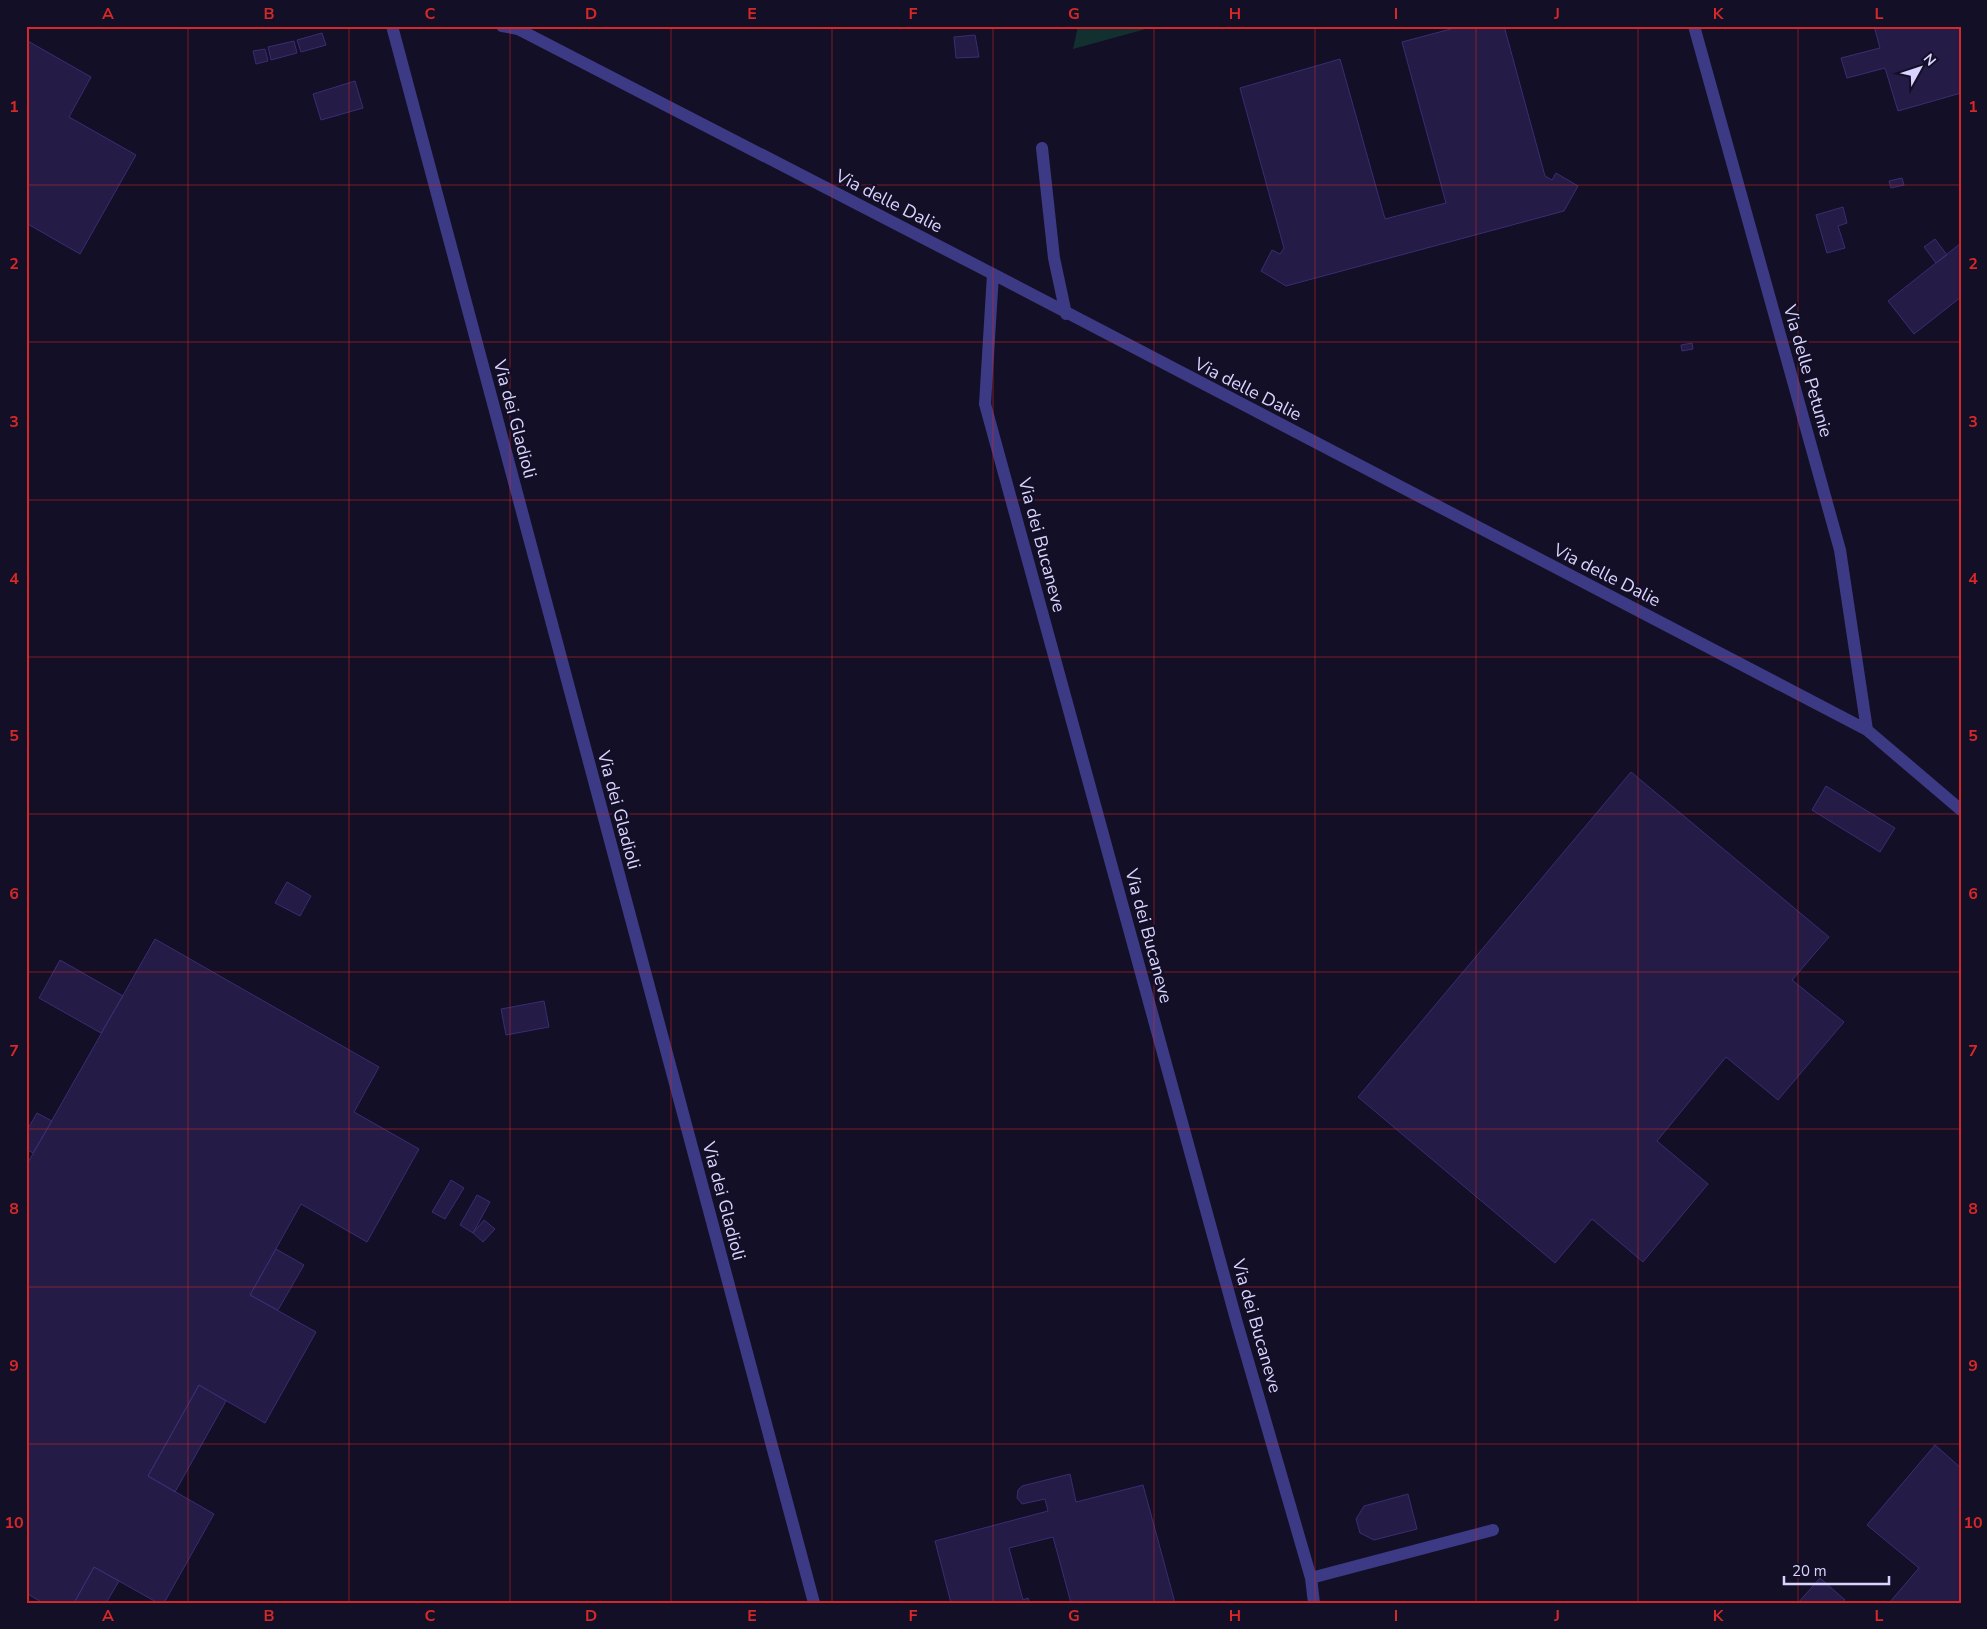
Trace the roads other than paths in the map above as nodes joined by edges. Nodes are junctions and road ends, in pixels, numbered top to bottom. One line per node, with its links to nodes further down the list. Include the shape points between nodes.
1 (392, 26): 11 (street, Via dei Gladioli)
2 (502, 26): 5 (street, Via delle Dalie, via 518,29)
3 (1694, 26): 7 (street, Via delle Petunie, via 1840,550)
4 (1042, 148): 6 (street, via 1054,258)
5 (993, 274): 6 (street, Via delle Dalie); 10 (street, Via dei Bucaneve, via 985,404 1237,1323)
6 (1066, 314): 7 (street, Via delle Dalie)
7 (1867, 730): 8 (street, Via delle Dalie)
8 (1961, 810)
9 (1493, 1530): 10 (street)
10 (1311, 1578): 12 (street, Via dei Bucaneve)
11 (814, 1603)
12 (1314, 1603)

